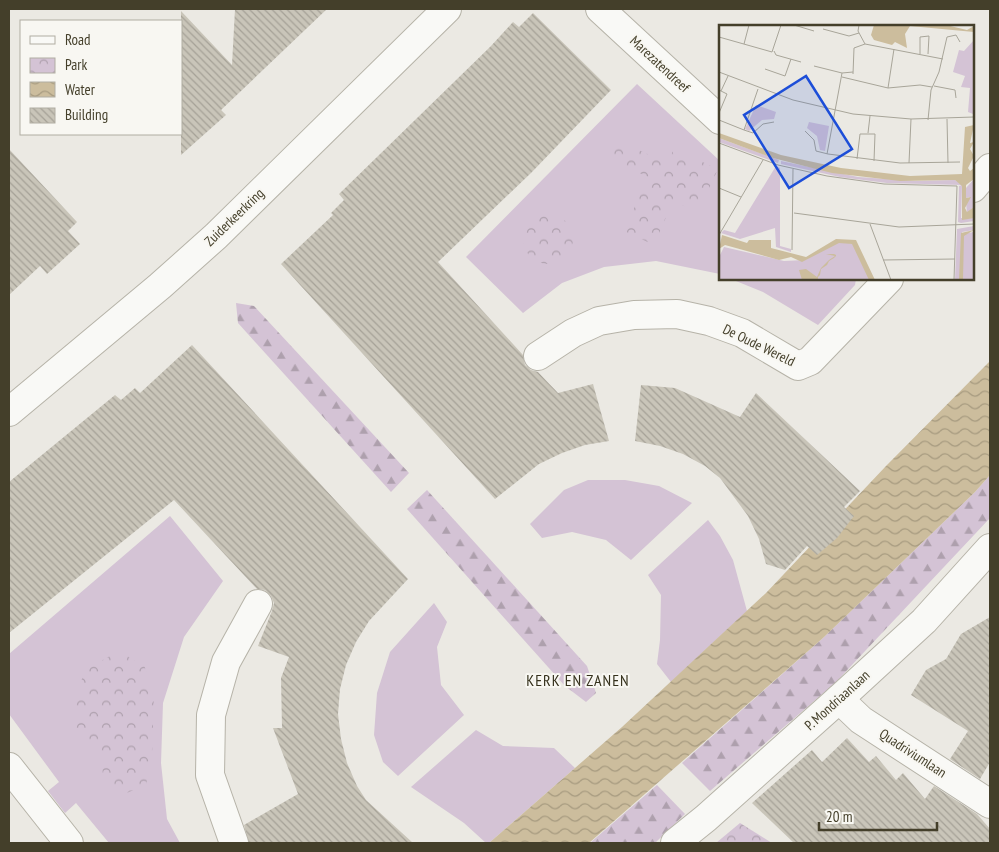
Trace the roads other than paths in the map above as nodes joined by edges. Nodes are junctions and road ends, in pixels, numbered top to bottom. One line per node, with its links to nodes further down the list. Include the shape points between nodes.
1 (447, 9): 8 (street, Zuiderkeerkring, via 216,236)
2 (600, 9): 3 (street, Marezatendreef)
3 (719, 119)
4 (990, 168): 5 (street)
5 (974, 187)
6 (888, 280): 7 (street, De Oude Wereld, via 810,361 798,366 742,333 677,314 634,315 599,321 573,333)
7 (538, 356)
8 (9, 412)
9 (990, 548): 11 (street, P. Mondriaanlaan, via 924,621)
10 (258, 604): 15 (street, via 226,662 211,715 210,775)
11 (839, 699): 13 (street, Quadriviumlaan, via 861,720); 16 (street, P. Mondriaanlaan)
12 (9, 766): 14 (street)
13 (990, 804)
14 (69, 843)
15 (234, 843)
16 (675, 843)

